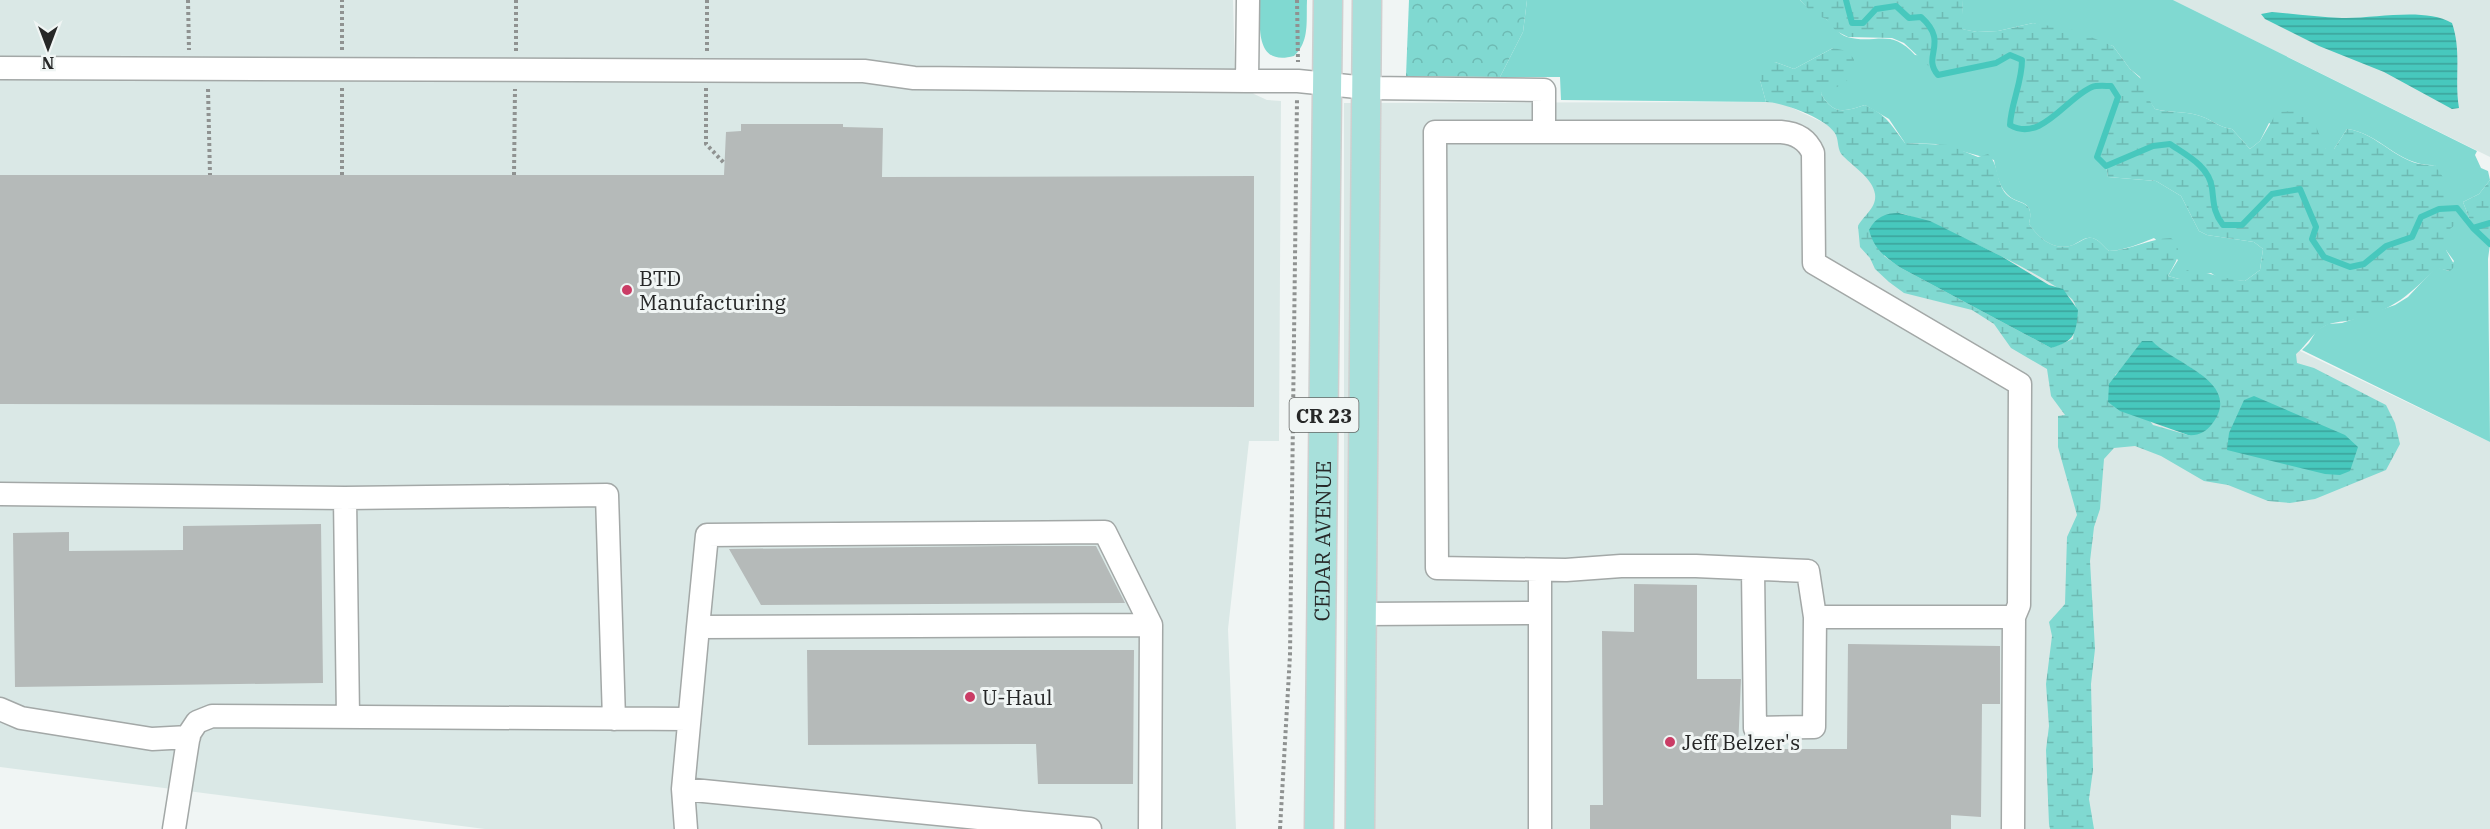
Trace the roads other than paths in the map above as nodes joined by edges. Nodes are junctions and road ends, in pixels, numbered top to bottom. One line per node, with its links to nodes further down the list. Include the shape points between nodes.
1 (1248, 0): 5 (lane)
2 (1328, 0): 6 (main road, CEDAR AVENUE / CR 23)
3 (1368, 0): 7 (main road, CEDAR AVENUE / CR 23)
4 (0, 68): 5 (lane, via 864,71 914,78)
5 (1247, 81): 6 (lane)
6 (1328, 83): 7 (lane); 29 (main road, CEDAR AVENUE / CR 23)
7 (1367, 88): 8 (lane, via 1544,90); 14 (main road, CEDAR AVENUE / CR 23)
8 (1544, 132): 11 (lane, via 1435,132 1437,568); 16 (lane, via 1781,132 1798,135 1810,146 1814,153 1814,263 2020,384 2019,605)
9 (0, 494): 10 (lane)
10 (345, 498): 20 (lane); 21 (lane, via 607,495)
11 (1540, 570): 12 (lane, via 1696,566); 13 (lane)
12 (1753, 570): 15 (lane, via 1808,571); 15 (lane, via 1755,728 1814,727)
13 (1540, 613): 14 (lane); 31 (lane)
14 (1362, 614): 30 (main road, CEDAR AVENUE / CR 23)
15 (1815, 617): 16 (lane)
16 (2014, 617): 32 (lane)
17 (1151, 625): 18 (lane); 18 (lane, via 1105,532 1094,532 707,535); 28 (lane)
18 (698, 627): 22 (lane)
19 (0, 709): 23 (lane, via 21,718 152,739)
20 (348, 717): 21 (lane); 23 (lane, via 212,716 197,722)
21 (614, 719): 22 (lane)
22 (688, 719): 24 (lane)
23 (189, 737): 25 (lane)
24 (683, 789): 26 (lane); 27 (lane)
25 (174, 829)
26 (686, 829)
27 (1090, 829)
28 (1150, 829)
29 (1319, 829)
30 (1360, 829)
31 (1540, 829)
32 (2013, 829)

